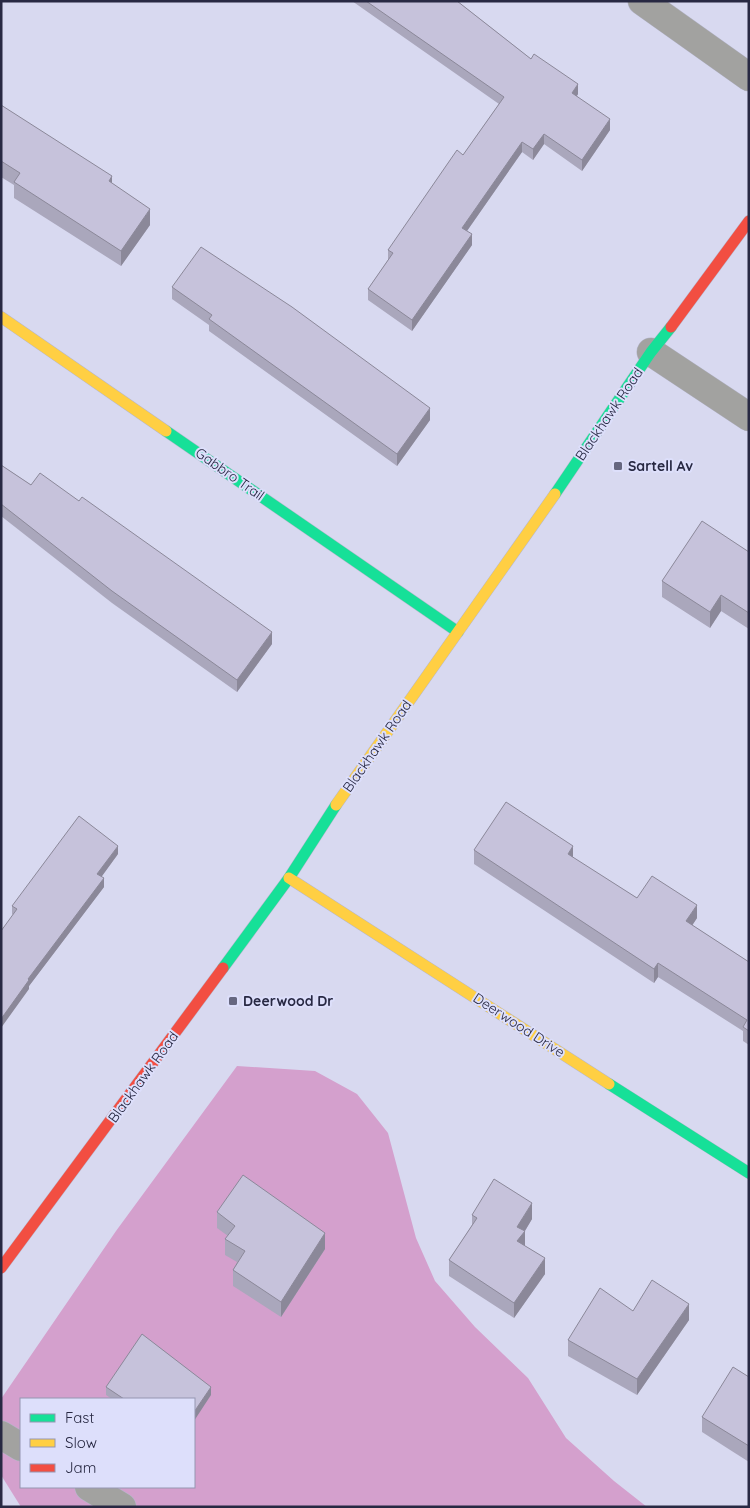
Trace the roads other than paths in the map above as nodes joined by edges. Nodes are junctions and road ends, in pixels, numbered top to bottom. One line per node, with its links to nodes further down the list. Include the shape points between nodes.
1 (642, 1): 2 (street)
2 (749, 77)
3 (749, 221): 5 (street, Blackhawk Road)
4 (1, 317): 7 (street, Gabbro Trail)
5 (651, 352): 6 (street); 7 (street, Blackhawk Road)
6 (749, 416)
7 (458, 632): 8 (street, Blackhawk Road, via 345,792)
8 (290, 878): 9 (street, Deerwood Drive); 10 (street, Blackhawk Road)
9 (749, 1173)
10 (1, 1268)
11 (1, 1435): 12 (street)
12 (20, 1446)
13 (91, 1488): 14 (street)
14 (122, 1507)

